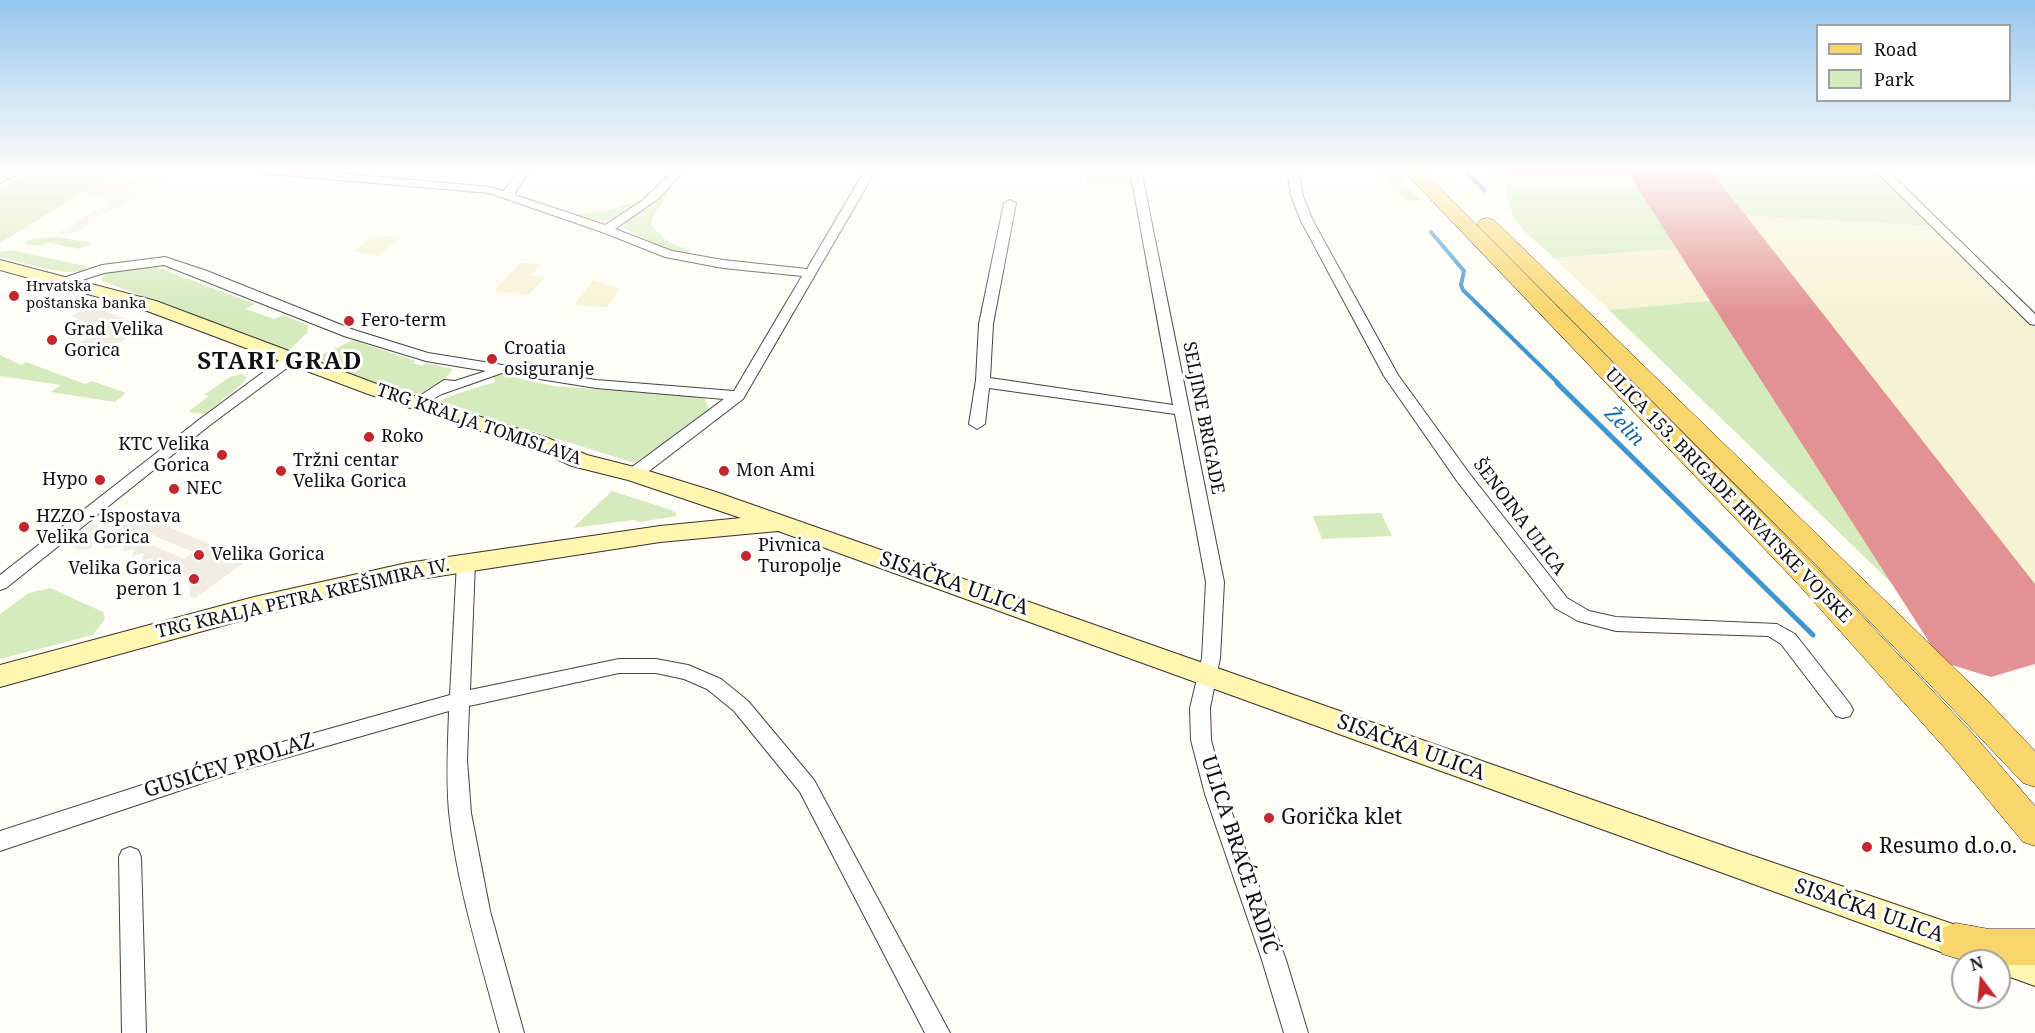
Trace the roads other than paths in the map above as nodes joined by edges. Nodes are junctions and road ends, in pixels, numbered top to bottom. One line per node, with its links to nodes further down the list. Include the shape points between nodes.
1 (575, 218): 10 (street)
2 (622, 218): 10 (street)
3 (842, 218): 12 (street)
4 (1007, 218): 18 (street, via 986,324)
5 (1144, 218): 22 (street, SELJINE BRIGADE)
6 (1306, 218): 33 (street, ŠENOINA ULICA, via 1391,376 1561,603 1584,616 1616,624 1771,629 1788,639)
7 (1459, 218): 35 (main road, ULICA 153. BRIGADE HRVATSKE VOJSKE, via 1862,633 1944,723)
8 (1484, 218): 34 (main road, ULICA 153. BRIGADE HRVATSKE VOJSKE, via 1894,626)
9 (1929, 218): 14 (street)
10 (606, 229): 12 (street, via 655,250 686,258)
11 (0, 265): 13 (main road, TRG KRALJA TOMISLAVA)
12 (810, 273): 20 (street)
13 (67, 281): 15 (main road, TRG KRALJA TOMISLAVA, via 149,305); 16 (street, via 102,269 174,263 349,333)
14 (2035, 321)
15 (290, 359): 21 (main road, TRG KRALJA TOMISLAVA); 29 (street)
16 (458, 363): 17 (street); 19 (street, via 457,375)
17 (502, 371): 19 (street); 20 (street, via 596,384)
18 (983, 380): 22 (street); 23 (street)
19 (440, 390): 21 (street)
20 (738, 396): 24 (street)
21 (417, 404): 24 (main road, TRG KRALJA TOMISLAVA, via 540,443 580,461)
22 (1181, 411): 30 (street, SELJINE BRIGADE, via 1215,582)
23 (977, 424)
24 (634, 474): 25 (main road, TRG KRALJA TOMISLAVA)
25 (712, 498): 26 (main road, TRG KRALJA TOMISLAVA); 27 (main road, via 716,508 713,517)
26 (788, 527): 27 (main road, TRG KRALJA PETRA KREŠIMIRA IV., via 750,525); 30 (main road, SISAČKA ULICA)
27 (692, 530): 28 (main road, TRG KRALJA PETRA KREŠIMIRA IV.)
28 (466, 562): 31 (main road, TRG KRALJA PETRA KREŠIMIRA IV., via 254,607); 32 (street)
29 (0, 584)
30 (1207, 674): 38 (main road, SISAČKA ULICA); 44 (street, ULICA BRAĆE RADIĆ, via 1200,725 1207,766)
31 (0, 676)
32 (460, 698): 36 (street, GUSIĆEV PROLAZ, via 168,785); 42 (street, via 460,813 479,911); 43 (street, GUSIĆEV PROLAZ, via 589,671 640,665 688,672 724,691 807,786)
33 (1844, 710)
34 (2035, 773)
35 (2033, 831)
36 (0, 841)
37 (130, 858): 41 (street)
38 (1956, 941): 39 (main road, via 1989,947); 40 (main road, SISAČKA ULICA)
39 (2035, 947)
40 (2035, 969)
41 (134, 1033)
42 (512, 1033)
43 (938, 1033)
44 (1296, 1033)

